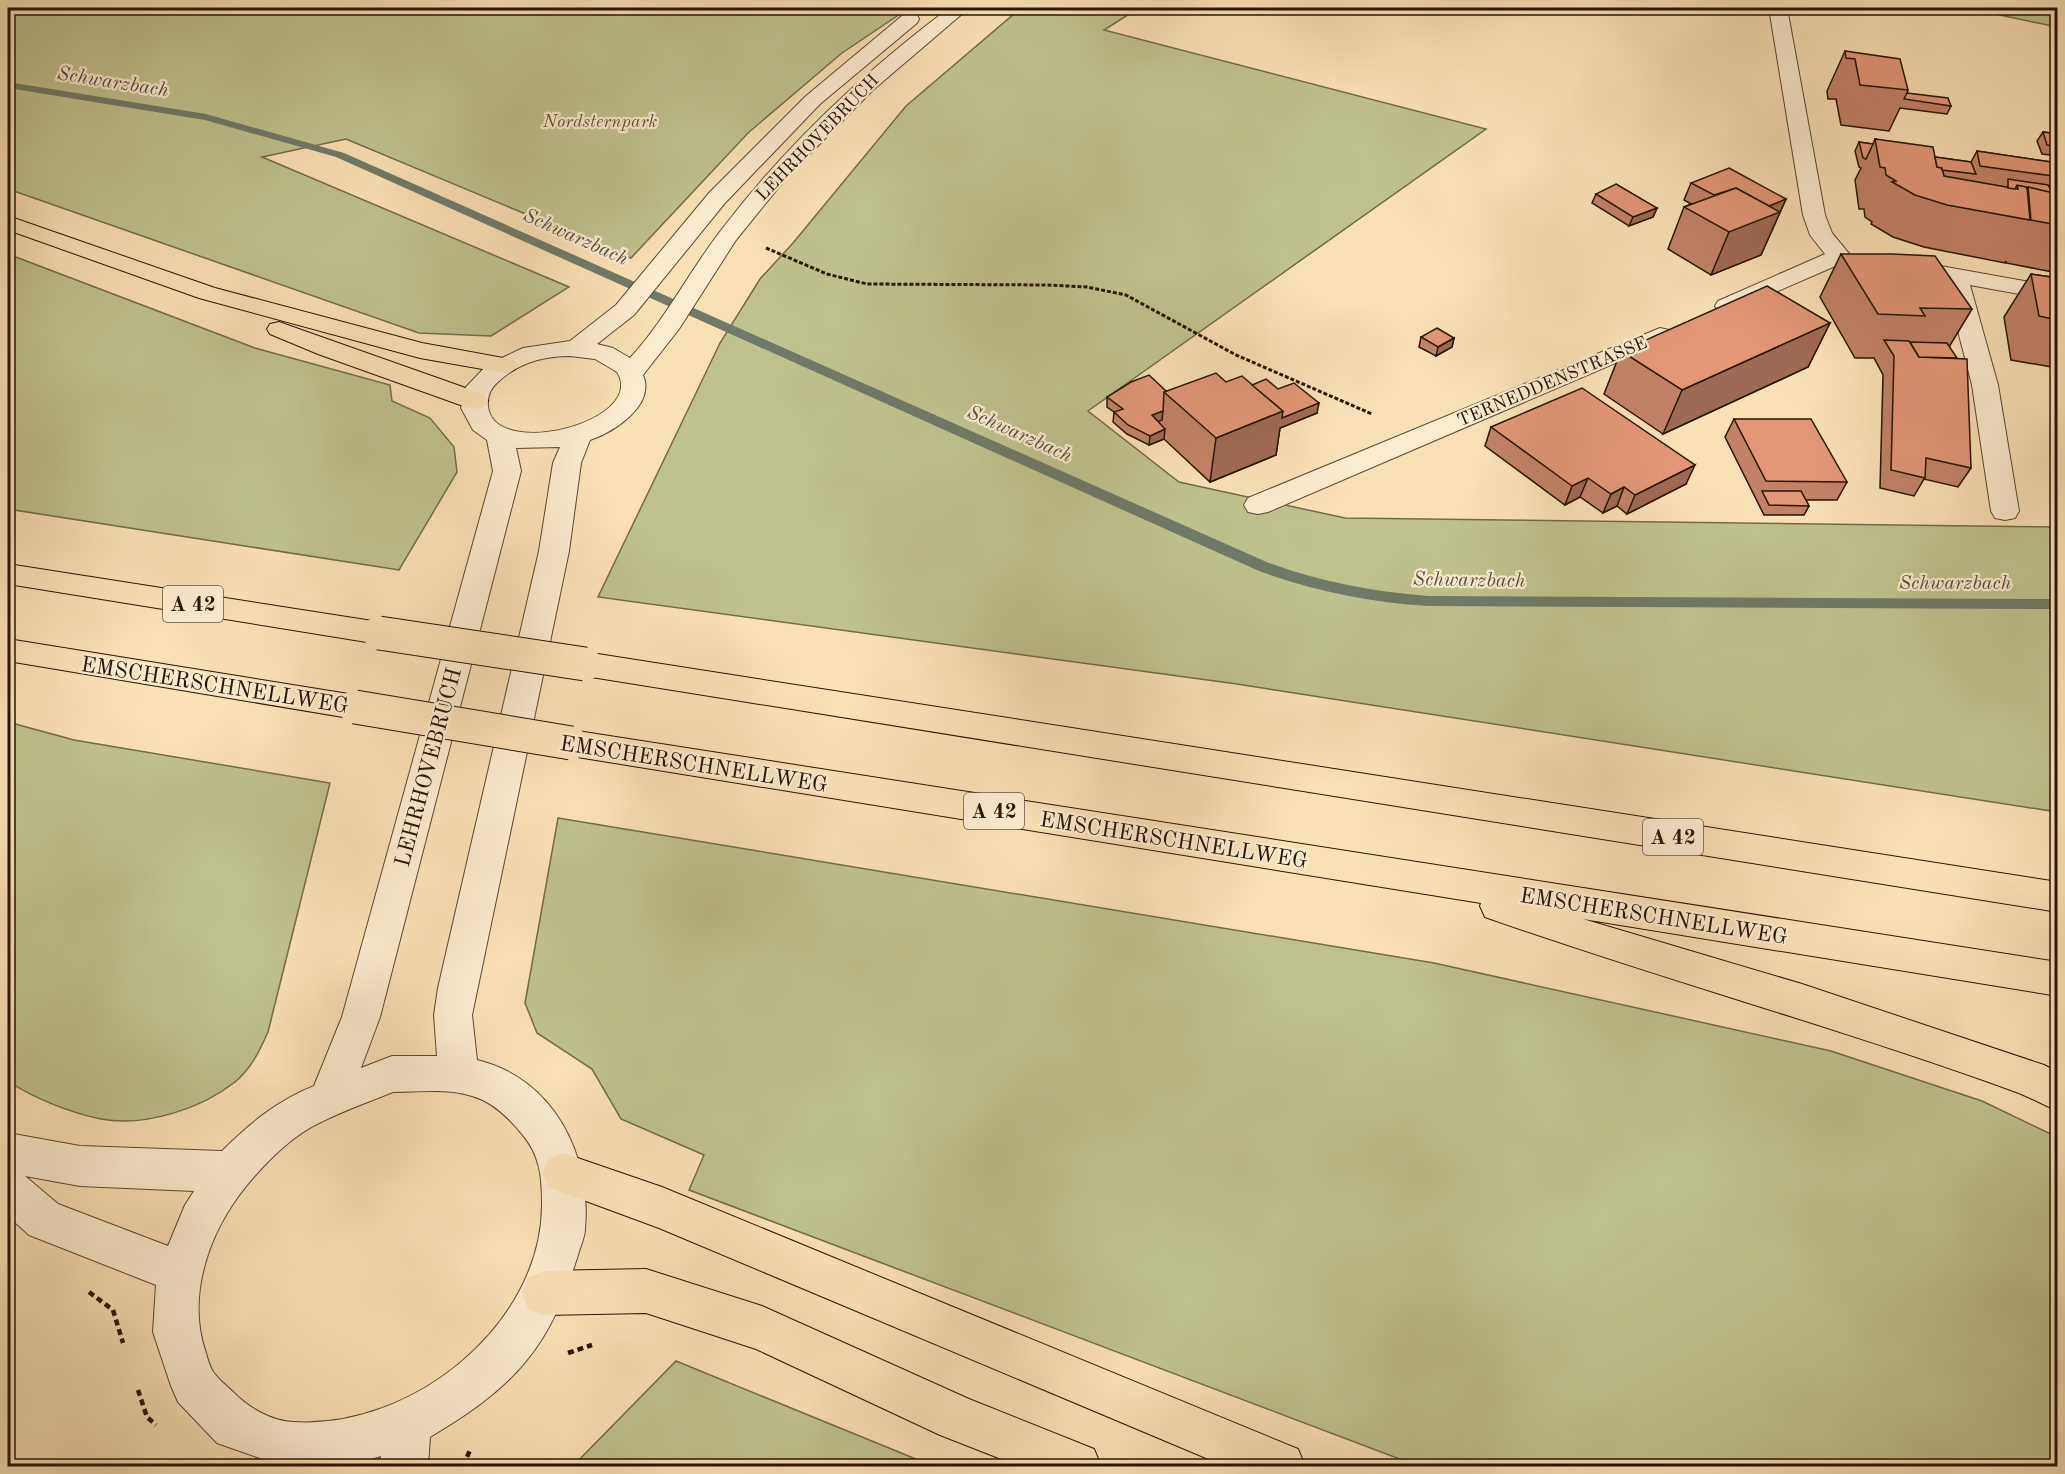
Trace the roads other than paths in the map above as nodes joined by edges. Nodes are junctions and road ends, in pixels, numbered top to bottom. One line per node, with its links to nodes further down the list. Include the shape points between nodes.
1 (926, 8): 9 (street, LEHRHOVEBRUCH, via 849,68 791,122 717,198 625,310)
2 (960, 8): 11 (street, LEHRHOVEBRUCH, via 872,79 801,148 727,238 668,328)
3 (1778, 8): 15 (street, TERNEDDENSTRASSE, via 1814,215 1821,235 1850,258)
4 (8, 223): 7 (highway)
5 (1909, 267): 6 (street)
6 (1955, 275): 8 (street); 16 (street, via 1985,385)
7 (207, 293): 10 (highway, via 420,350); 12 (highway, via 292,335)
8 (2058, 294)
9 (576, 348): 10 (street, via 535,353); 11 (street, via 611,355)
10 (505, 365): 12 (street, via 484,382)
11 (631, 373): 13 (street, via 633,390 624,406 605,422)
12 (475, 401): 14 (street, via 480,420)
13 (579, 434): 14 (street, via 537,441); 22 (street, via 567,463 554,551 457,988 453,1015)
14 (500, 435): 24 (street, LEHRHOVEBRUCH, via 507,471 361,1017)
15 (1257, 505)
16 (2005, 511)
17 (8, 574): 20 (highway, A 42, bridge)
18 (8, 650): 19 (highway, EMSCHERSCHNELLWEG / A 42, bridge)
19 (1416, 878): 21 (highway, EMSCHERSCHNELLWEG / A 42); 23 (highway, via 1604,942 1802,1000 2030,1078)
20 (2058, 897)
21 (2058, 979)
22 (459, 1074): 24 (street, via 392,1074); 27 (street, via 484,1080 520,1101 548,1132)
23 (2058, 1092)
24 (330, 1097): 26 (street, via 302,1110 264,1137)
25 (8, 1153): 26 (street, via 80,1166)
26 (231, 1172): 29 (street, via 200,1220)
27 (563, 1173): 30 (street, via 564,1230); 34 (highway, via 662,1208)
28 (8, 1189): 29 (street, via 44,1220)
29 (179, 1272): 32 (street, via 176,1332 194,1386 234,1425)
30 (544, 1293): 31 (street, via 510,1345); 33 (highway, via 646,1291 762,1328 957,1418)
31 (406, 1446): 32 (street, via 348,1443)
32 (291, 1456)
33 (1077, 1467)
34 (1281, 1467)

